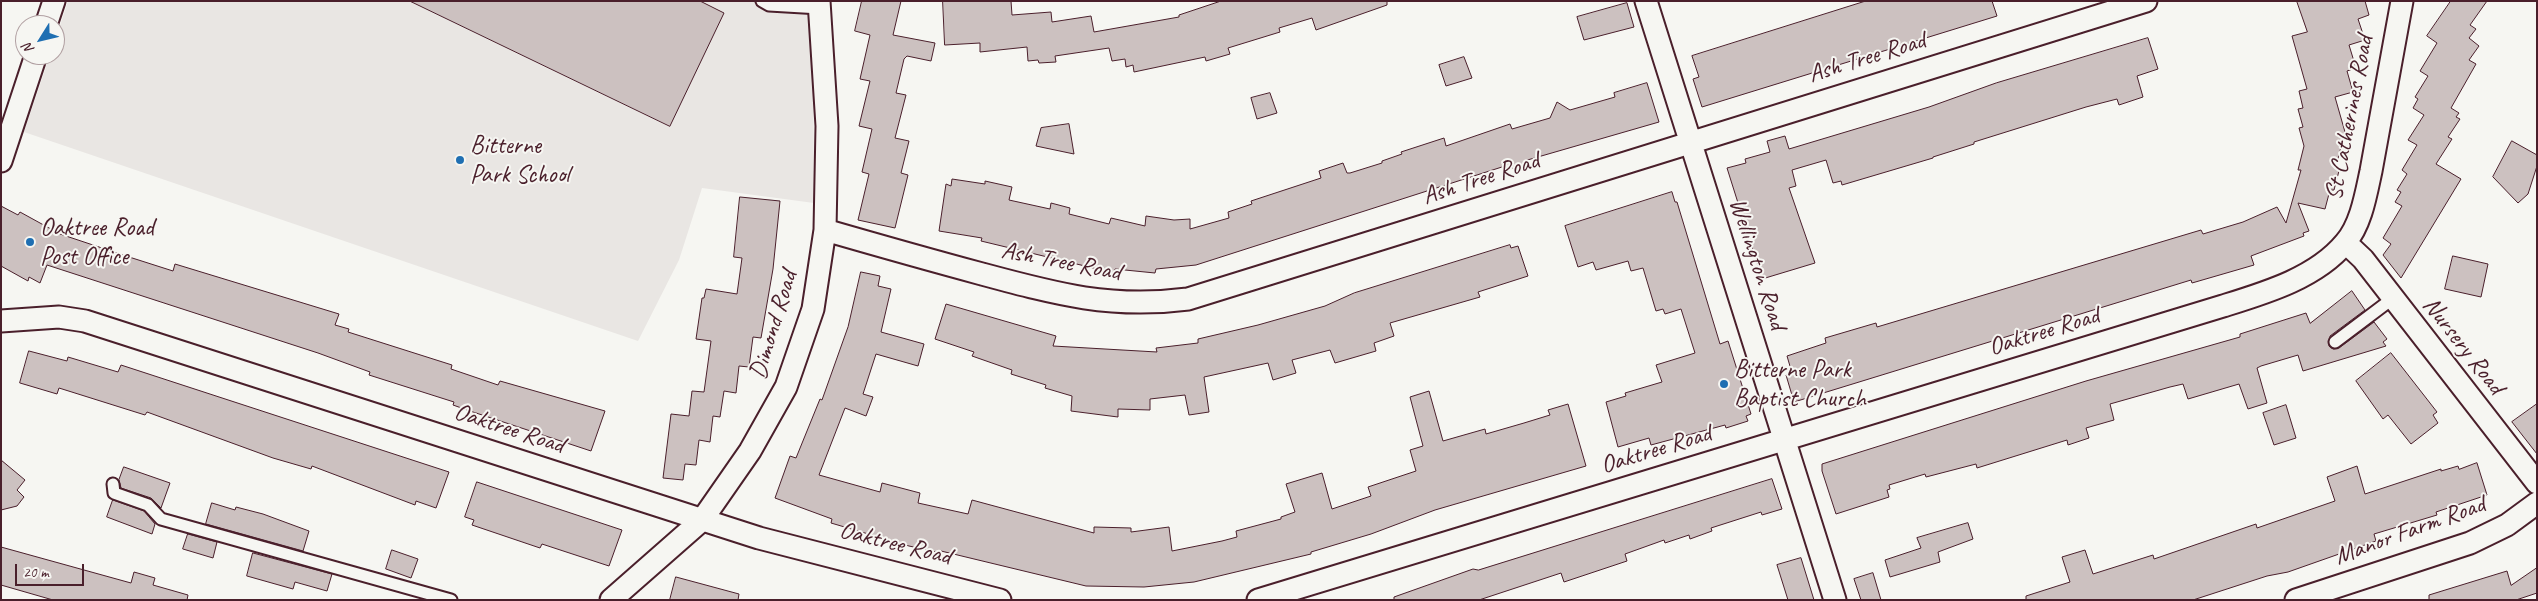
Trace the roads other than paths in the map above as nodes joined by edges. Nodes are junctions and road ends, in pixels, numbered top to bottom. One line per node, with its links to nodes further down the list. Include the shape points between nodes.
1 (54, 1): 7 (street)
2 (762, 1): 6 (lane, via 769,5)
3 (1646, 1): 9 (street, Wellington Road)
4 (2146, 1): 9 (street, Ash Tree Road)
5 (2402, 1): 12 (street, St Catherines Road, via 2366,195)
6 (819, 5): 11 (street, Dimond Road, via 828,126)
7 (49, 15)
8 (33, 65): 10 (street)
9 (1689, 142): 11 (street, Ash Tree Road, via 1200,297 1152,304 1064,296); 16 (street, Wellington Road)
10 (1, 161)
11 (825, 230): 20 (street, Dimond Road, via 813,309 786,387 750,451)
12 (2346, 243): 13 (street, Nursery Road); 16 (street, Oaktree Road, via 2327,260 2272,290)
13 (2392, 298): 15 (lane); 17 (street, Nursery Road)
14 (1, 321): 20 (street, Oaktree Road, via 59,317 85,321)
15 (2334, 342)
16 (1784, 440): 24 (street, Oaktree Road); 25 (street, Wellington Road)
17 (2537, 483)
18 (113, 484): 21 (lane, via 114,493 148,505 161,519)
19 (2537, 503): 26 (street, Manor Farm Road, via 2507,525 2470,543)
20 (702, 520): 22 (street, Dimond Road); 23 (street, Oaktree Road)
21 (452, 600)
22 (611, 600)
23 (1000, 600)
24 (1258, 600)
25 (1835, 600)
26 (2296, 600)

